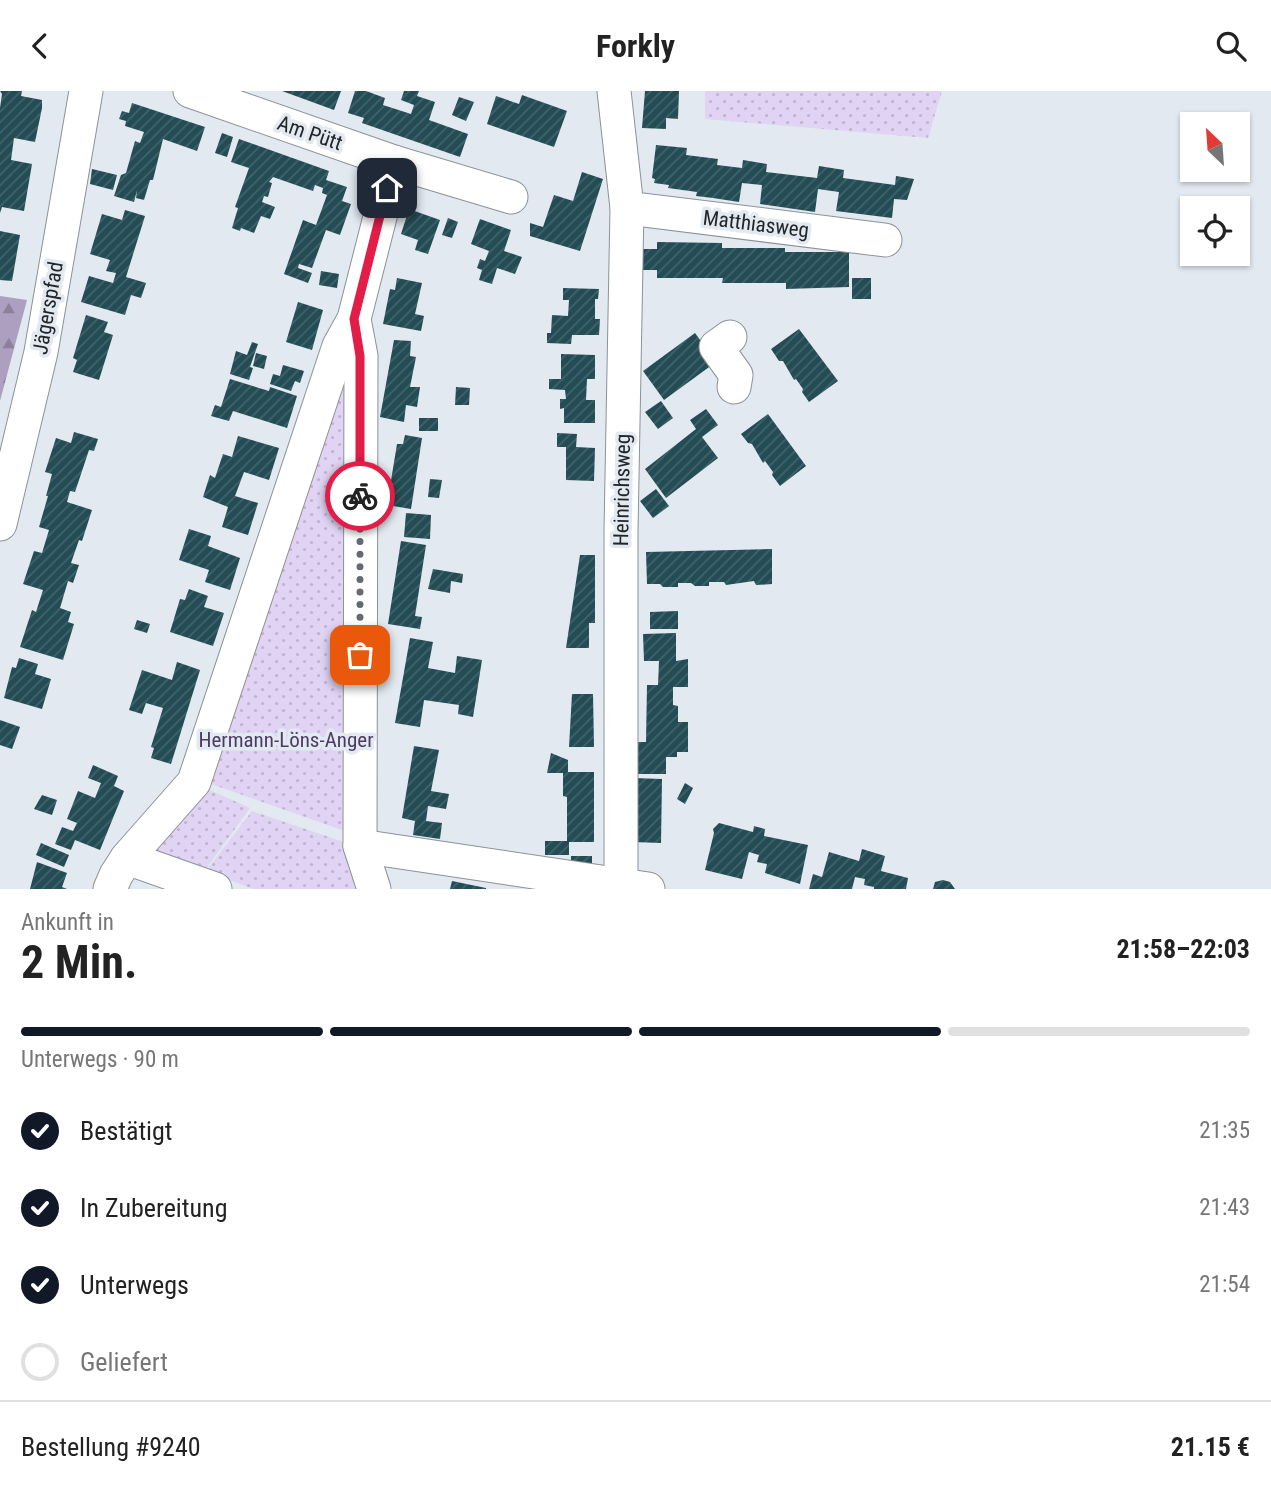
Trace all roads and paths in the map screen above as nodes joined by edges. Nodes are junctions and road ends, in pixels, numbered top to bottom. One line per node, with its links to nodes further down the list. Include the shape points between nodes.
1 (86, 91): 11 (street, Jägerspfad, via 41,352)
2 (190, 91): 4 (street, Am Pütt)
3 (614, 91): 6 (street, Heinrichsweg)
4 (394, 162): 5 (street, Am Pütt); 8 (street)
5 (511, 197)
6 (627, 208): 7 (street, Matthiasweg); 14 (street, Heinrichsweg, via 621,531)
7 (885, 240)
8 (354, 319): 12 (street, via 360,356); 13 (street, via 340,347 194,782)
9 (730, 337): 10 (street, via 716,347 736,375)
10 (734, 387)
11 (0, 524)
12 (360, 846): 14 (street); 17 (street)
13 (127, 858): 15 (street); 16 (street)
14 (630, 887)
15 (110, 889)
16 (215, 889)
17 (374, 889)

